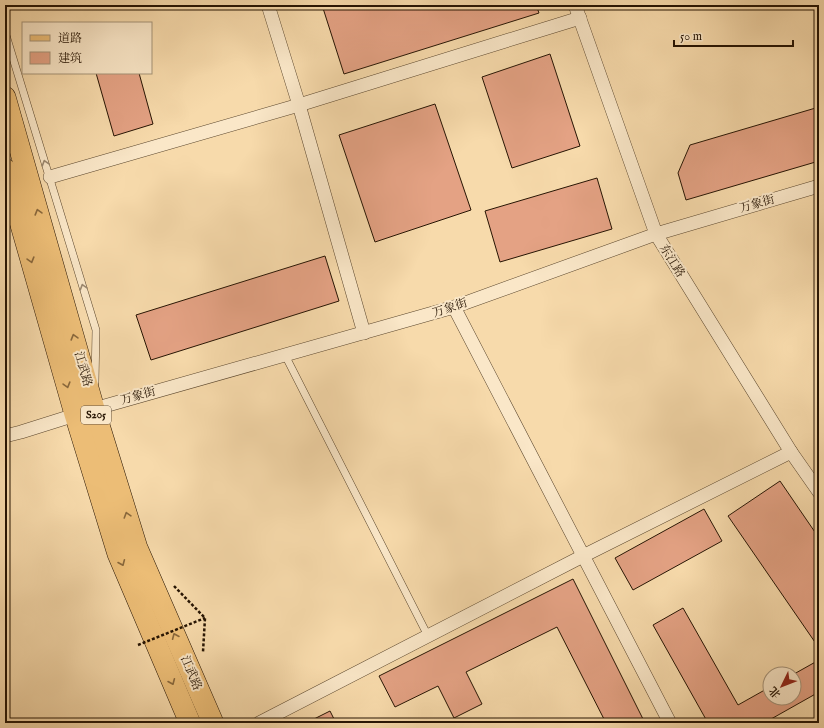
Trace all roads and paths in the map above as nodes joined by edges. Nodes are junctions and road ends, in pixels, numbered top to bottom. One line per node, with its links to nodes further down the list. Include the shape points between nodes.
1 (268, 5): 6 (street)
2 (575, 5): 3 (street, 东江路)
3 (580, 18): 6 (street); 10 (street, 东江路)
4 (5, 32): 8 (lane, one-way to 4)
5 (5, 97): 14 (main road, 江武路 / S205, one-way to 5)
6 (299, 105): 8 (street); 12 (street)
7 (5, 169): 14 (main road, 江武路 / S205, one-way to 14)
8 (50, 178): 14 (lane, one-way to 8, via 96,330)
9 (819, 186): 10 (street, 万象街)
10 (656, 234): 11 (street, 万象街); 16 (street, 东江路)
11 (454, 307): 12 (street, 万象街); 18 (street)
12 (364, 333): 13 (street, 万象街)
13 (285, 355): 14 (street, 万象街); 20 (lane)
14 (85, 411): 15 (street, 万象街); 22 (main road, 江武路 / S205, one-way to 22, via 118,554); 23 (main road, 江武路 / S205, one-way to 14, via 137,548)
15 (5, 436)
16 (791, 452): 17 (street, 东江路); 18 (street)
17 (819, 492)
18 (583, 556): 20 (street); 25 (street)
19 (205, 618): 21 (path, bridge)
20 (428, 636): 24 (street)
21 (138, 645)
22 (189, 723)
23 (213, 723)
24 (259, 723)
25 (670, 723)

